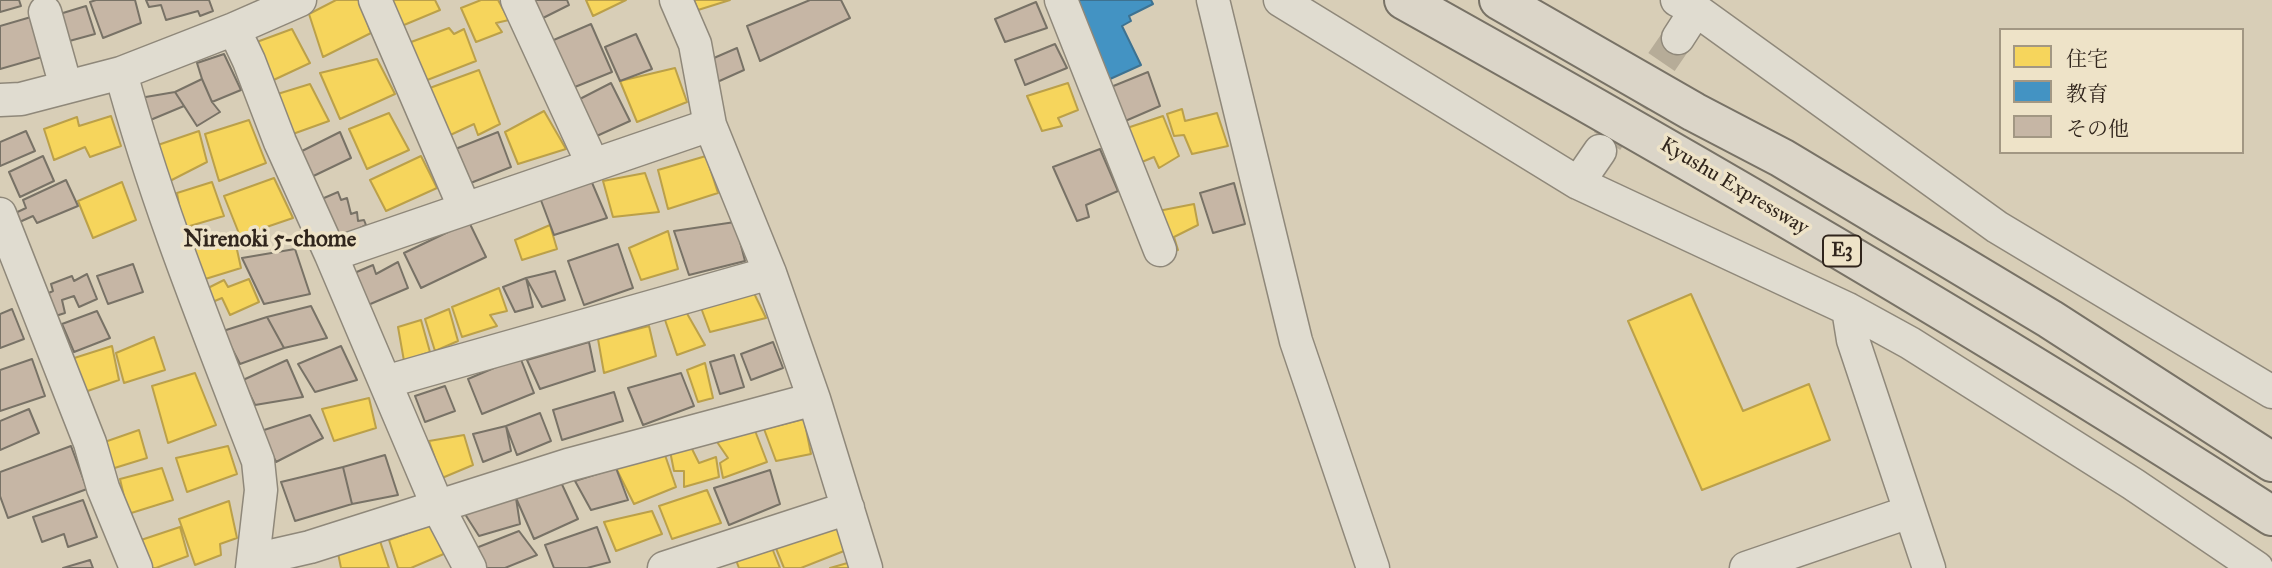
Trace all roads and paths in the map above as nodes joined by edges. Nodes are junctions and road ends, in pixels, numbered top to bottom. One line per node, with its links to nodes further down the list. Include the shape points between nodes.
1 (300, 0): 12 (street)
2 (375, 0): 21 (street)
3 (517, 0): 19 (street)
4 (676, 0): 17 (street, via 695,44)
5 (1061, 0): 23 (street)
6 (1213, 0): 40 (street, via 1296,341)
7 (1280, 0): 20 (street)
8 (1404, 0): 34 (highway, Kyushu Expressway / E3, via 1729,183)
9 (1499, 0): 30 (highway, Kyushu Expressway / E3, via 1805,172 2050,319)
10 (1686, 5): 13 (street); 28 (street, via 1997,227)
11 (45, 12): 15 (street)
12 (241, 17): 14 (street); 24 (street, via 249,61)
13 (1678, 38)
14 (121, 73): 15 (street); 35 (street, via 172,239 258,461 261,490)
15 (66, 87): 16 (street)
16 (0, 100)
17 (710, 125): 19 (street); 25 (street)
18 (1600, 152): 20 (street)
19 (593, 165): 21 (street)
20 (1578, 183): 26 (street)
21 (465, 209): 24 (street)
22 (0, 214): 36 (street)
23 (1160, 250)
24 (331, 255): 27 (street)
25 (770, 272): 27 (street); 29 (street)
26 (1848, 309): 33 (street, via 1853,340); 43 (street, via 2133,484)
27 (385, 382): 31 (street)
28 (2272, 392)
29 (814, 399): 31 (street, via 568,465); 32 (street)
30 (2272, 461)
31 (438, 507): 35 (street); 37 (street)
32 (848, 508): 38 (street); 39 (street)
33 (1909, 512): 41 (street); 42 (street)
34 (2272, 516)
35 (252, 564)
36 (136, 568)
37 (470, 568)
38 (664, 568)
39 (866, 568)
40 (1373, 568)
41 (1746, 568)
42 (1929, 568)
43 (2257, 568)

